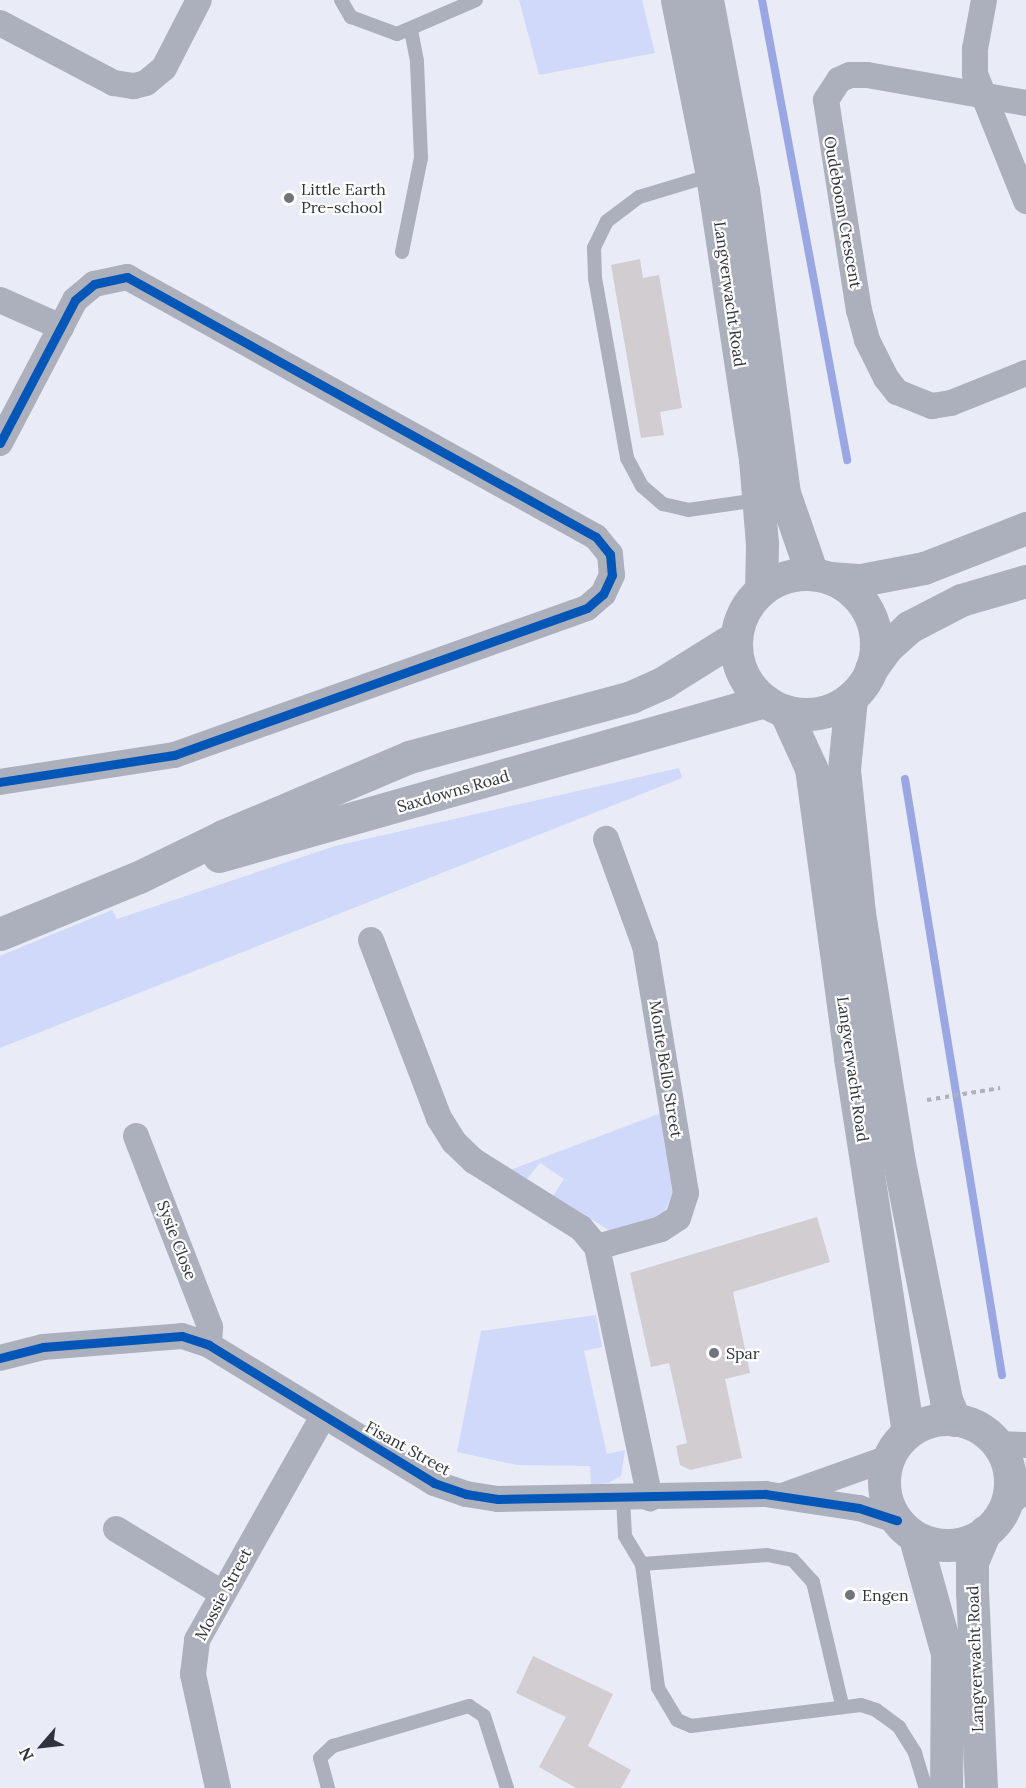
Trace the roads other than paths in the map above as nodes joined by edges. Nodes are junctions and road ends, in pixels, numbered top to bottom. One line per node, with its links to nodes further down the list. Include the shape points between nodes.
1 (199, 0): 7 (street, via 164,68 146,83 134,86 114,83)
2 (341, 0): 8 (lane, via 351,17 381,31 397,34)
3 (476, 0): 8 (lane)
4 (677, 0): 11 (street, Langverwacht Road)
5 (707, 0): 20 (street, Langverwacht Road, via 743,190 784,493)
6 (984, 0): 9 (street, via 975,49 975,74)
7 (0, 23)
8 (411, 30): 13 (lane, via 417,61 421,158)
9 (983, 96): 10 (street, Oudeboom Crescent); 12 (street); 16 (street, Oudeboom Crescent, via 850,75 832,88 826,99 826,118 859,310 867,340 886,378 897,392 932,406 951,403)
10 (1026, 104)
11 (712, 175): 18 (street, Langverwacht Road); 18 (lane, via 639,197 607,221 594,248 594,278 627,458 642,486 663,504 688,510)
12 (1026, 201)
13 (402, 252)
14 (0, 300): 15 (street)
15 (61, 327): 17 (street); 27 (street, via 83,291 105,280 128,277 596,537 610,554 612,575 603,594 587,608 174,755)
16 (1026, 373)
17 (0, 443)
18 (758, 500): 22 (street, Langverwacht Road)
19 (1026, 528): 20 (street, via 924,568 861,580)
20 (821, 576): 22 (street, via 794,574); 24 (street, via 860,599 869,615 875,633)
21 (1026, 581): 24 (street, via 961,600 909,627 886,647)
22 (761, 590): 23 (street, via 740,619)
23 (736, 637): 26 (street, via 742,673); 29 (street, Saxdowns Road, via 631,697 409,757 223,836)
24 (871, 669): 25 (street)
25 (851, 698): 26 (street, via 817,713); 37 (street, Langverwacht Road, via 844,770 859,913 898,1156 945,1393)
26 (775, 706): 29 (street, Saxdowns Road); 38 (street, Langverwacht Road, via 811,768 850,1058)
27 (0, 782)
28 (606, 839): 33 (street, Monte Bello Street, via 645,946 686,1193 678,1218 661,1229)
29 (139, 878): 30 (street, Saxdowns Road)
30 (0, 934)
31 (371, 940): 33 (street, via 440,1118 454,1142 474,1161 581,1228)
32 (136, 1136): 34 (street, Sysie Close, via 210,1327)
33 (597, 1247): 43 (street)
34 (209, 1345): 35 (street, Fisant Street, via 167,1334 43,1347); 36 (street, Fisant Street)
35 (0, 1358)
36 (323, 1416): 42 (street, Fisant Street, via 434,1483 466,1494 498,1499); 49 (street, Mossie Street)
37 (955, 1420): 38 (street, via 938,1420); 39 (street)
38 (908, 1432): 40 (street)
39 (1011, 1444): 44 (street, via 1009,1474)
40 (889, 1458): 41 (street, Fisant Street); 46 (street, via 884,1491)
41 (785, 1495): 43 (street, Fisant Street); 46 (street, Fisant Street, via 859,1508)
42 (623, 1498): 43 (street, Fisant Street); 48 (lane, via 625,1536)
43 (650, 1498)
44 (1016, 1498): 47 (street)
45 (116, 1529): 49 (street)
46 (906, 1529): 47 (street, via 939,1545 955,1545); 55 (street, Langverwacht Road, via 947,1653)
47 (985, 1532): 56 (street, Langverwacht Road, via 972,1562)
48 (642, 1564): 50 (lane, via 767,1555 793,1560 813,1582); 50 (lane, via 658,1689 677,1720 691,1726)
49 (222, 1593): 51 (street, Mossie Street, via 197,1640 193,1663)
50 (842, 1705): 54 (lane, via 876,1710 899,1727 915,1753)
51 (218, 1788)
52 (328, 1788): 53 (lane, via 320,1758 333,1746 469,1706 484,1716)
53 (507, 1788)
54 (926, 1788)
55 (946, 1788)
56 (981, 1788)

